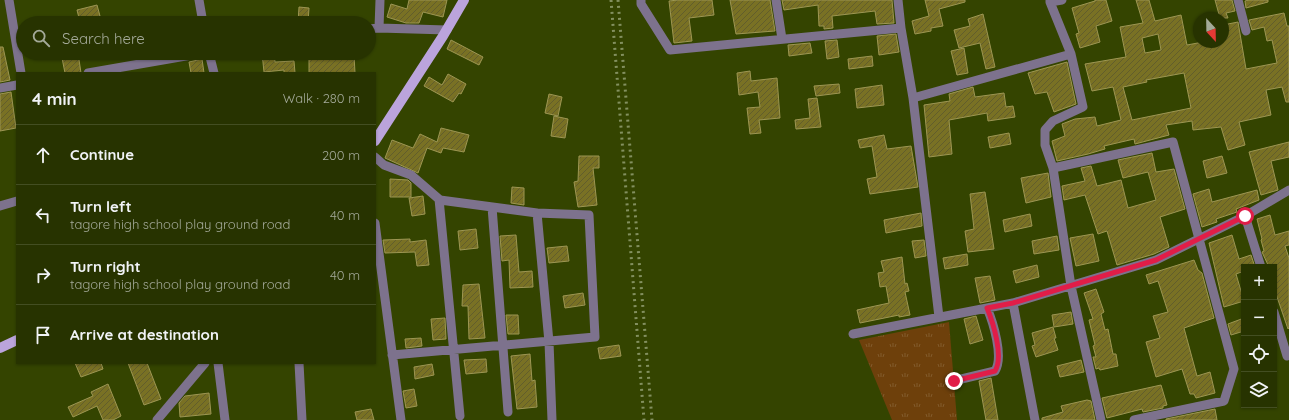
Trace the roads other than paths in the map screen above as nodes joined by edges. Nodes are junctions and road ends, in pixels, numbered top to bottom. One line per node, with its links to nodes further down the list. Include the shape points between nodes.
1 (9, 0): 18 (street)
2 (199, 0): 11 (street)
3 (380, 0): 13 (street)
4 (464, 0): 15 (main road)
5 (641, 0): 17 (street, via 641,4 670,50)
6 (776, 0): 17 (street)
7 (898, 0): 14 (street)
8 (1062, 0): 10 (street)
9 (1238, 0): 16 (street)
10 (1050, 1): 19 (street)
11 (202, 16)
12 (376, 28): 13 (street)
13 (379, 28): 15 (street)
14 (901, 28): 17 (street); 28 (street)
15 (447, 30): 29 (main road)
16 (1246, 31)
17 (782, 39)
18 (16, 43)
19 (1071, 54): 28 (street); 31 (street, via 1083,107 1054,121 1045,130 1045,145)
20 (19, 60): 23 (street)
21 (163, 60): 24 (street)
22 (211, 60): 25 (street)
23 (21, 72)
24 (94, 72)
25 (214, 72)
26 (16, 85): 27 (street)
27 (0, 88)
28 (913, 98): 45 (street)
29 (376, 139)
30 (376, 158): 33 (street, via 384,165 411,175)
31 (1053, 168): 40 (street, via 1173,142); 42 (street)
32 (1289, 190): 38 (street)
33 (439, 199): 36 (street); 52 (street)
34 (16, 201): 35 (street)
35 (0, 206)
36 (492, 207): 37 (street); 50 (street)
37 (537, 213): 49 (street); 49 (street, via 589,215 595,337)
38 (1245, 216): 40 (street); 41 (street)
39 (376, 231): 53 (street)
40 (1200, 239): 42 (street, via 1156,260); 61 (street, via 1234,369 1224,401)
41 (1259, 264)
42 (1071, 286): 43 (street); 68 (street)
43 (1013, 303): 44 (street); 67 (street)
44 (987, 308): 45 (street); 58 (street, via 994,328 998,366 995,371)
45 (939, 317): 47 (street)
46 (1277, 322): 54 (street)
47 (853, 334)
48 (16, 340): 51 (main road)
49 (549, 342): 50 (street); 66 (street)
50 (502, 346): 52 (street); 59 (street)
51 (0, 348)
52 (454, 350): 53 (street); 60 (street)
53 (392, 355): 65 (street)
54 (1287, 356)
55 (204, 364): 62 (street)
56 (218, 364): 63 (street)
57 (299, 364): 64 (street)
58 (954, 381)
59 (508, 412)
60 (460, 416)
61 (1148, 418): 69 (street)
62 (157, 420)
63 (225, 420)
64 (302, 420)
65 (401, 420)
66 (552, 420)
67 (1035, 420)
68 (1101, 420)
69 (1134, 420)

